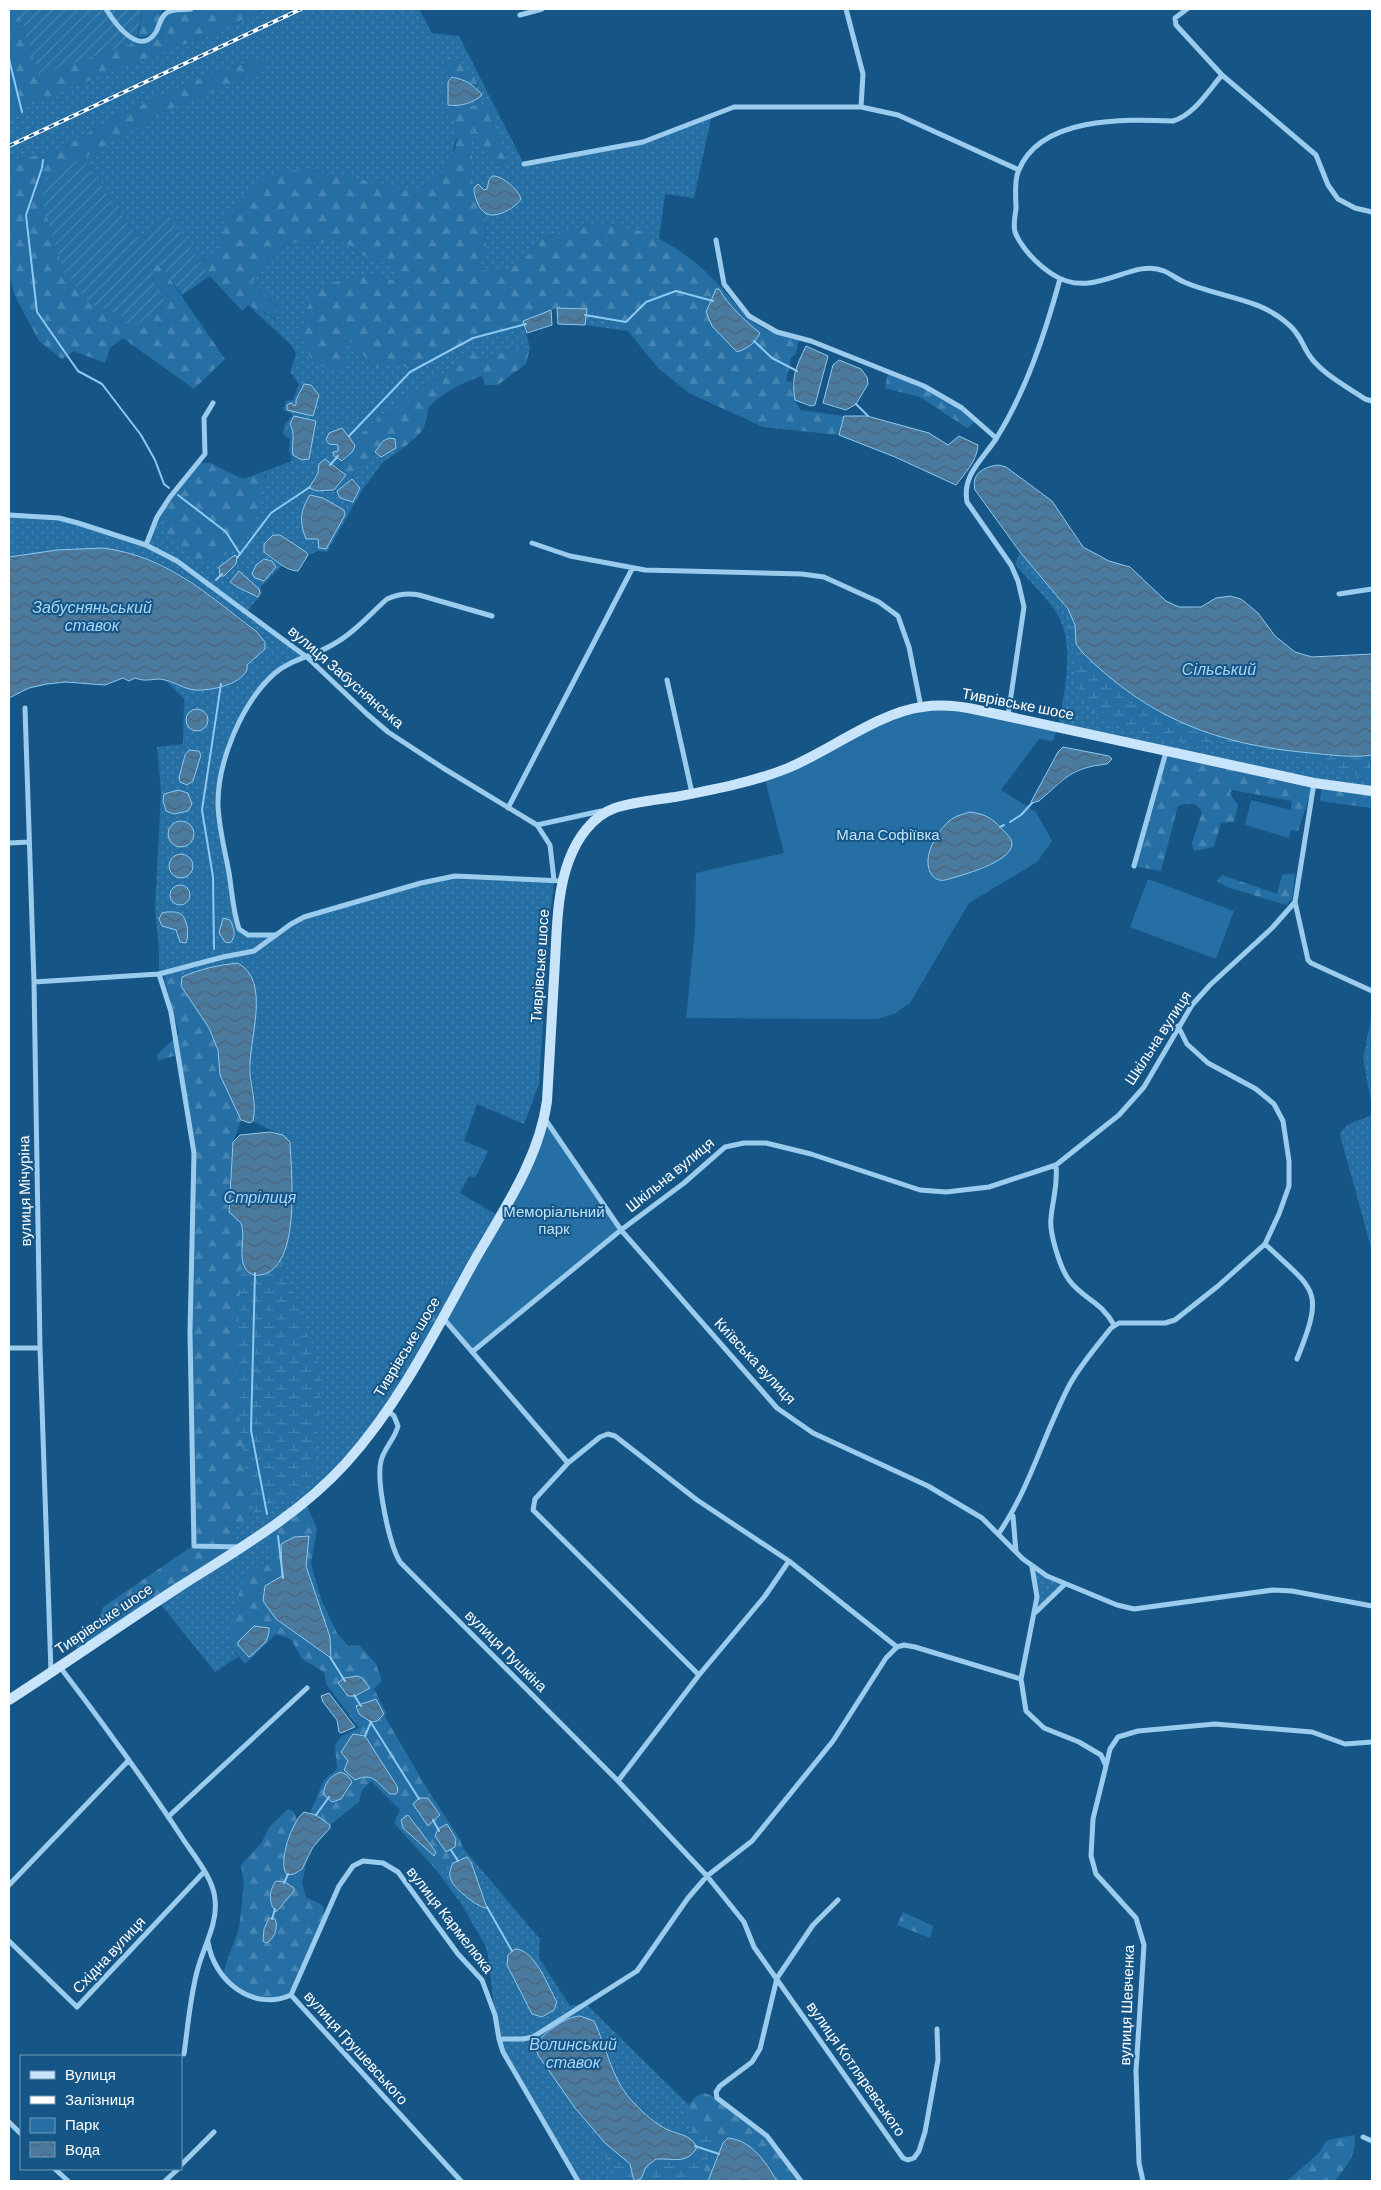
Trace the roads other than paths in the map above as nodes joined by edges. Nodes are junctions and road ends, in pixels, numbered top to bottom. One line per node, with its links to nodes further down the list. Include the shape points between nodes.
1 (106, 9): 2 (street, via 123,33 144,40 155,33 166,13)
2 (191, 9)
3 (542, 9): 6 (street)
4 (846, 9): 8 (street, via 863,74)
5 (1187, 9): 7 (street, via 1175,18 1176,25)
6 (520, 15)
7 (1222, 75): 10 (street, via 1181,119 1113,120 1068,130 1048,137 1035,147); 11 (street, via 1316,155 1328,185 1338,199 1354,208)
8 (861, 106): 9 (street, via 734,107 647,141); 10 (street, via 898,115)
9 (524, 164)
10 (1019, 170): 13 (street, via 1015,231 1035,259)
11 (1372, 212)
12 (716, 240): 16 (street, via 724,284 736,302 756,321 777,332 811,341 924,386 962,408)
13 (1060, 279): 14 (street, via 1095,283 1150,267 1164,270 1184,282 1256,304 1288,323 1304,342 1308,355 1324,372); 16 (street, via 1031,368)
14 (1372, 401)
15 (213, 403): 19 (street, via 204,418 205,454 157,517)
16 (996, 438): 28 (street, via 966,481 965,491 974,514 1011,565 1024,607)
17 (9, 515): 19 (street, вулиця Забуснянська, via 58,518)
18 (532, 543): 20 (street, via 570,556)
19 (146, 545): 24 (street, вулиця Забуснянська, via 186,567)
20 (632, 569): 26 (street, via 815,574 879,602 893,611 901,622); 33 (street)
21 (1372, 589): 22 (street)
22 (1339, 594)
23 (492, 616): 24 (street, via 444,601 402,594 387,599 340,641)
24 (308, 658): 33 (street, вулиця Забуснянська, via 388,732); 41 (street, via 279,669 253,698 229,749 219,790 219,815 237,924 248,935)
25 (667, 680): 32 (street)
26 (921, 707): 28 (main road, Тиврівське шосе, via 962,707); 32 (main road, Тиврівське шосе, via 890,716 784,769)
27 (25, 708): 37 (street, вулиця Мічуріна)
28 (1008, 717): 29 (main road, Тиврівське шосе)
29 (1166, 752): 30 (main road, Тиврівське шосе); 38 (street)
30 (1314, 783): 31 (main road, Тиврівське шосе); 40 (street)
31 (1372, 792)
32 (692, 793): 34 (main road, Тиврівське шосе)
33 (508, 808): 35 (street, вулиця Забуснянська)
34 (613, 809): 35 (street); 39 (main road, Тиврівське шосе, via 582,835)
35 (537, 825): 39 (street, via 550,845)
36 (9, 842): 37 (street)
37 (29, 842): 43 (street, вулиця Мічуріна)
38 (1134, 866)
39 (558, 880): 41 (street, via 465,876 433,880 304,917); 46 (main road, Тиврівське шосе)
40 (1295, 902): 44 (street, via 1311,964); 45 (street, Шкільна вулиця, via 1199,996)
41 (275, 935): 42 (street, via 254,952)
42 (159, 974): 43 (street); 60 (street, via 171,1012 194,1153 190,1334 194,1546)
43 (34, 982): 53 (street, вулиця Мічуріна)
44 (1372, 991)
45 (1178, 1026): 47 (street, Шкільна вулиця, via 1144,1087 1119,1115); 49 (street, via 1187,1044 1200,1057 1263,1094 1280,1113 1289,1161 1289,1186)
46 (544, 1118): 48 (street, Київська вулиця); 50 (main road, Тиврівське шосе, via 519,1183)
47 (1056, 1165): 48 (street, Шкільна вулиця, via 989,1187 946,1192 920,1190 766,1143 744,1143 725,1147); 51 (street, via 1057,1187 1051,1223 1064,1272 1077,1288 1105,1310)
48 (622, 1230): 54 (street, Шкільна вулиця); 59 (street, Київська вулиця, via 777,1408 813,1433 928,1486 982,1518)
49 (1265, 1244): 51 (street, via 1174,1320); 55 (street, via 1305,1282 1312,1294 1311,1322)
50 (443, 1317): 54 (street); 56 (main road, Тиврівське шосе)
51 (1114, 1325): 58 (street, via 1069,1386)
52 (9, 1348): 53 (street)
53 (40, 1348): 68 (street, вулиця Мічуріна)
54 (472, 1352): 57 (street)
55 (1297, 1359)
56 (387, 1410): 60 (main road, Тиврівське шосе, via 328,1481 295,1510); 76 (street, вулиця Пушкіна, via 398,1426 383,1453 380,1476 392,1544 400,1562)
57 (568, 1463): 62 (street, via 600,1437 615,1436 697,1500); 69 (street, via 535,1499 533,1510)
58 (1013, 1513): 59 (street); 61 (street)
59 (999, 1534): 61 (street, Київська вулиця)
60 (242, 1547): 68 (main road, Тиврівське шосе)
61 (1016, 1552): 63 (street, Київська вулиця)
62 (789, 1560): 67 (street); 69 (street, via 765,1596)
63 (1032, 1566): 64 (street, Київська вулиця); 66 (street, via 1037,1590)
64 (1064, 1585): 65 (street, Київська вулиця, via 1134,1609 1273,1590); 66 (street)
65 (1372, 1606)
66 (1036, 1612): 70 (street)
67 (897, 1647): 70 (street, via 915,1647); 79 (street, via 886,1658 833,1740 752,1841)
68 (55, 1669): 72 (main road, Тиврівське шосе); 74 (street)
69 (699, 1675): 76 (street)
70 (1022, 1679): 75 (street, via 1026,1711 1044,1728 1080,1742 1101,1755)
71 (307, 1688): 77 (street)
72 (9, 1700)
73 (1372, 1742): 75 (street, вулиця Шевченка, via 1345,1744 1312,1732 1215,1724 1138,1731 1118,1737 1110,1749)
74 (129, 1760): 77 (street); 80 (street)
75 (1106, 1766): 102 (street, вулиця Шевченка, via 1093,1819 1091,1856 1096,1874 1136,1918 1144,1945 1136,2071 1139,2163)
76 (618, 1781): 79 (street, вулиця Пушкіна)
77 (168, 1817): 78 (street)
78 (204, 1872): 82 (street, Східна вулиця, via 77,2007); 83 (street, via 212,1887 216,1910)
79 (707, 1876): 84 (street, вулиця Котляревського, via 744,1922 754,1947); 87 (street, via 636,1971 533,2036)
80 (9, 1885)
81 (838, 1900): 84 (street, via 813,1925)
82 (9, 1941)
83 (208, 1941): 85 (street, вулиця Грушевського, via 218,1970 240,1992 264,2000); 88 (street, via 198,1970)
84 (777, 1978): 86 (street, вулиця Котляревського, via 903,2158 908,2160 919,2151 925,2132 938,2060); 101 (street, via 760,2050 752,2062 716,2092 717,2098 767,2136)
85 (291, 1995): 87 (street, вулиця Кармелюка, via 339,1886 352,1866 363,1861 383,1863 398,1872 458,1954 482,1980 495,2015); 99 (street, вулиця Грушевського)
86 (937, 2029)
87 (499, 2038): 100 (street, вулиця Кармелюка, via 503,2052)
88 (184, 2054)
89 (9, 2122): 91 (street)
90 (214, 2132): 94 (street)
91 (20, 2133)
92 (1363, 2137): 93 (street)
93 (1372, 2141)
94 (182, 2164)
95 (56, 2170): 97 (street)
96 (177, 2170): 98 (street)
97 (68, 2181)
98 (166, 2181)
99 (461, 2181)
100 (578, 2181)
101 (801, 2181)
102 (1143, 2181)

